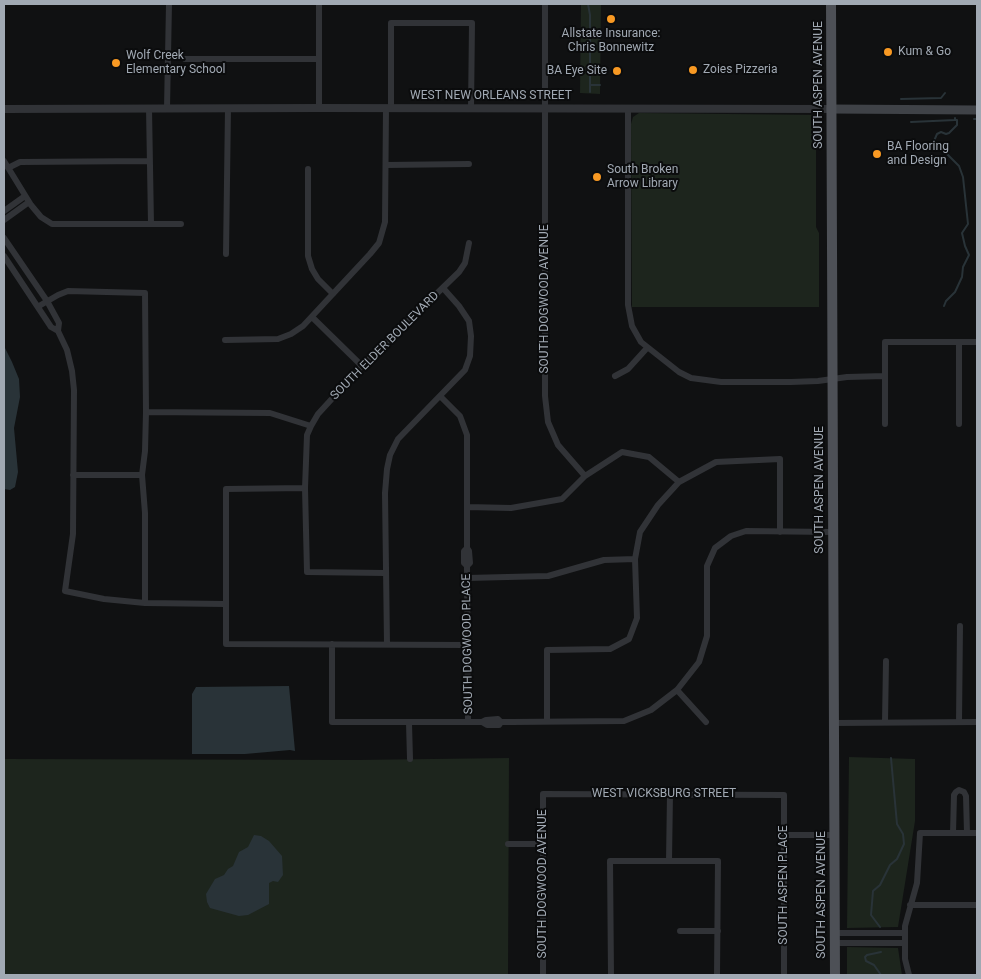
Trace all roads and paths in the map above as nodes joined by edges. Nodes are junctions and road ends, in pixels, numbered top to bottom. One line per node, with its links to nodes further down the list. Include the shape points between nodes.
1 (169, 4): 8 (street)
2 (319, 4): 6 (street)
3 (545, 4): 14 (street, SOUTH DOGWOOD AVENUE)
4 (831, 4): 16 (main road, SOUTH ASPEN AVENUE)
5 (185, 59): 6 (street)
6 (319, 59): 10 (street)
7 (149, 108): 8 (street, WEST NEW ORLEANS STREET); 12 (street, WEST NEW ORLEANS STREET); 18 (street)
8 (167, 108): 9 (street, WEST NEW ORLEANS STREET)
9 (228, 108): 10 (street, WEST NEW ORLEANS STREET); 33 (street)
10 (319, 108): 11 (street, WEST NEW ORLEANS STREET)
11 (389, 108): 13 (street, WEST NEW ORLEANS STREET); 13 (street, via 391,22 472,23); 21 (street)
12 (4, 109)
13 (471, 109): 14 (street, WEST NEW ORLEANS STREET)
14 (544, 109): 15 (street, WEST NEW ORLEANS STREET); 57 (street, SOUTH DOGWOOD AVENUE, via 546,410 558,444)
15 (628, 109): 16 (street, WEST NEW ORLEANS STREET); 45 (street, via 628,306 632,326)
16 (831, 109): 17 (main road, WEST NEW ORLEANS STREET); 49 (main road, SOUTH ASPEN AVENUE)
17 (977, 110)
18 (149, 161): 22 (street, via 36,161 20,162); 29 (street)
19 (4, 162): 22 (street)
20 (469, 164): 21 (street)
21 (386, 165): 37 (street, via 385,222 379,242)
22 (8, 168): 24 (street)
23 (308, 169): 37 (street, via 308,256 312,270)
24 (25, 196): 25 (street); 26 (street)
25 (30, 202): 27 (street); 29 (street, via 41,217 52,224)
26 (6, 209): 27 (street)
27 (14, 214): 28 (street)
28 (4, 220)
29 (151, 224): 30 (street)
30 (180, 224)
31 (4, 238): 34 (street)
32 (469, 243): 36 (street, SOUTH ELDER BOULEVARD, via 459,272)
33 (226, 254)
34 (15, 255): 35 (street); 38 (street)
35 (5, 260): 39 (street)
36 (443, 288): 46 (street, SOUTH ELDER BOULEVARD); 50 (street, via 469,321 471,336 466,370)
37 (333, 294): 40 (street)
38 (47, 301): 39 (street); 41 (street, via 60,323); 51 (street, via 68,291 145,293)
39 (39, 306): 41 (street, via 51,327)
40 (312, 317): 42 (street, via 297,330 278,339); 46 (street)
41 (58, 331): 55 (street, via 67,350 74,390)
42 (226, 340)
43 (959, 342): 44 (street); 48 (street, via 885,342); 53 (street)
44 (977, 342)
45 (647, 348): 47 (street, via 628,369); 49 (street, via 691,378 721,382)
46 (362, 366): 54 (street, SOUTH ELDER BOULEVARD)
47 (615, 376)
48 (885, 376): 49 (street); 52 (street)
49 (832, 379): 62 (main road, SOUTH ASPEN AVENUE)
50 (440, 396): 60 (street, SOUTH DOGWOOD PLACE, via 460,416 467,435); 64 (street, via 398,439 390,455 386,469)
51 (146, 412): 54 (street, via 270,413); 56 (street)
52 (885, 424)
53 (959, 424)
54 (311, 426): 59 (street, SOUTH ELDER BOULEVARD, via 307,435)
55 (74, 475): 56 (street); 66 (street, via 73,534 65,591)
56 (142, 475): 66 (street)
57 (585, 476): 58 (street, via 622,452 649,457); 60 (street, via 562,500 511,508)
58 (679, 482): 61 (street, via 716,462 780,459); 63 (street, via 640,532)
59 (305, 488): 64 (street, SOUTH ELDER BOULEVARD, via 307,572); 67 (street, via 226,489)
60 (467, 507): 65 (street, SOUTH DOGWOOD PLACE, via 467,548 470,552)
61 (780, 532): 62 (street); 73 (street, via 746,531 730,536 715,548 707,566 707,636 699,662)
62 (832, 532): 81 (main road, SOUTH ASPEN AVENUE)
63 (635, 560): 65 (street, via 604,560 548,576); 74 (street, via 637,618 629,639 610,649 547,650)
64 (385, 573): 70 (street)
65 (467, 578): 71 (street, SOUTH DOGWOOD PLACE)
66 (144, 603): 67 (street)
67 (225, 604): 69 (street, via 226,644)
68 (960, 626): 78 (street)
69 (332, 644): 70 (street); 80 (street, via 332,722)
70 (387, 644): 71 (street)
71 (467, 645): 75 (street, SOUTH DOGWOOD PLACE)
72 (886, 661): 77 (street)
73 (677, 690): 74 (street, via 651,710 624,720); 76 (street)
74 (547, 721): 75 (street)
75 (468, 722): 80 (street)
76 (706, 722)
77 (885, 722): 78 (street); 81 (street)
78 (959, 722): 79 (street)
79 (977, 722)
80 (409, 723): 82 (street)
81 (834, 723): 90 (main road, SOUTH ASPEN AVENUE)
82 (410, 759)
83 (544, 794): 84 (street, WEST VICKSBURG STREET); 92 (street, SOUTH DOGWOOD AVENUE)
84 (670, 794): 85 (street, WEST VICKSBURG STREET); 93 (street)
85 (784, 795): 89 (street, SOUTH ASPEN PLACE)
86 (953, 833): 87 (street); 87 (street, via 954,796 960,790 966,796); 94 (street, via 920,833 917,883)
87 (967, 833): 88 (street)
88 (977, 833)
89 (784, 835): 90 (street); 104 (street, SOUTH ASPEN PLACE)
90 (835, 835): 99 (main road, SOUTH ASPEN AVENUE)
91 (508, 844): 92 (street)
92 (544, 844): 101 (street, SOUTH DOGWOOD AVENUE)
93 (669, 861): 97 (street, via 718,861); 102 (street, via 610,861)
94 (910, 905): 95 (street); 98 (street)
95 (977, 905)
96 (680, 931): 97 (street)
97 (718, 931): 103 (street)
98 (905, 933): 99 (street); 100 (street)
99 (835, 938): 100 (street); 105 (main road, SOUTH ASPEN AVENUE)
100 (905, 942): 106 (street)
101 (543, 975)
102 (611, 975)
103 (717, 975)
104 (784, 975)
105 (835, 975)
106 (909, 975)

